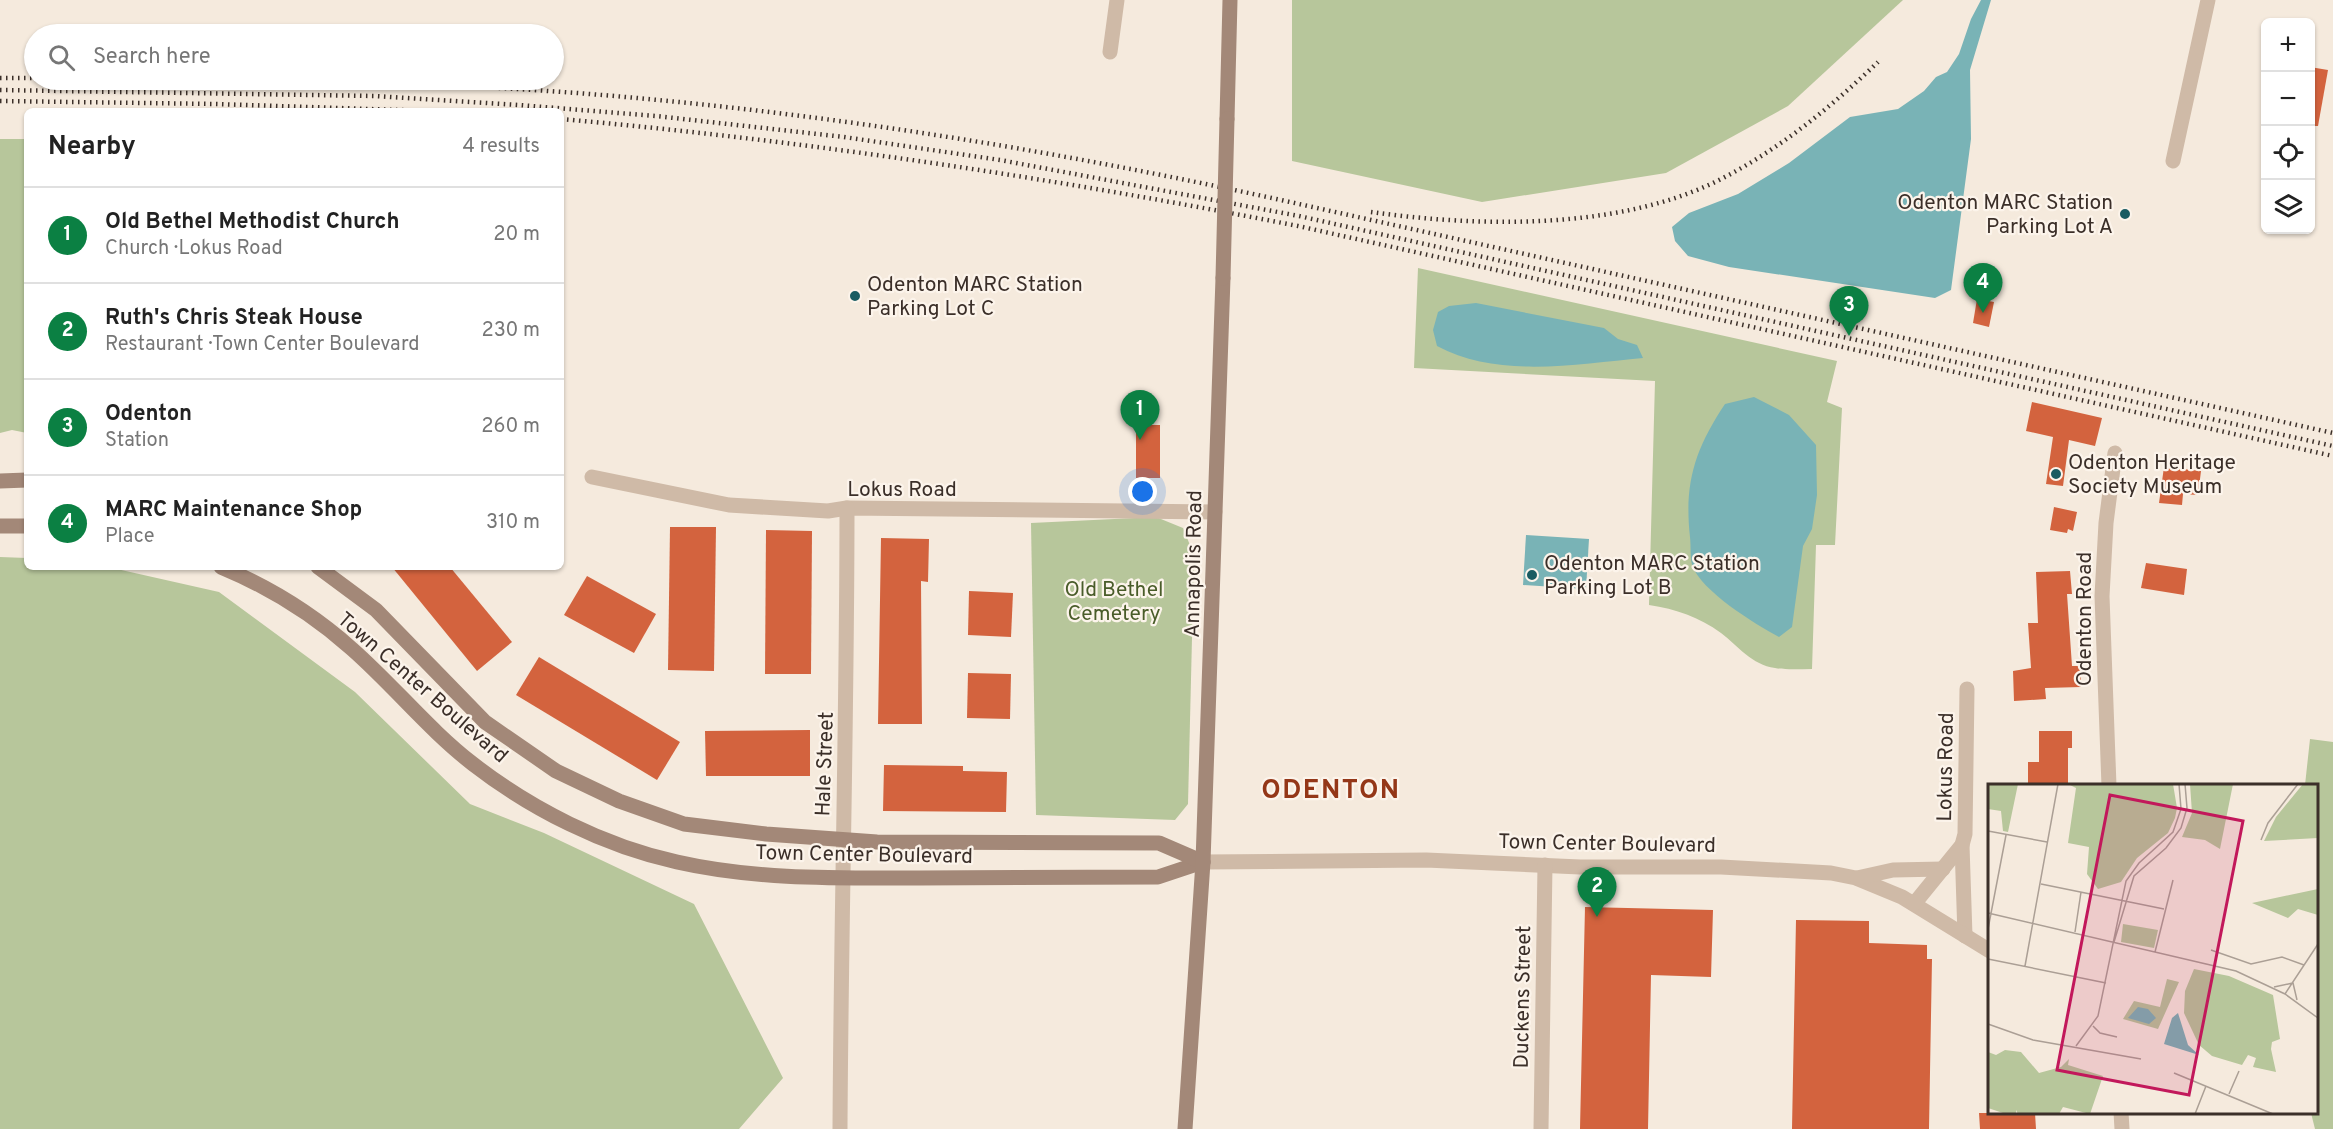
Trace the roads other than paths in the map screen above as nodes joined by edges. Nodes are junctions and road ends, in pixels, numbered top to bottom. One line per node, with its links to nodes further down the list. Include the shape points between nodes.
1 (1117, 0): 4 (street)
2 (1230, 0): 11 (street, Annapolis Road, bridge)
3 (2208, 0): 5 (street)
4 (1110, 52)
5 (2173, 161)
6 (2115, 453): 17 (street, Odenton Road, via 2106,523 2103,596)
7 (592, 477): 10 (street, Lokus Road, via 729,505 828,511)
8 (24, 480): 9 (street)
9 (0, 481)
10 (847, 508): 11 (street, Lokus Road); 18 (street, Hale Street)
11 (1215, 512): 20 (street, Annapolis Road)
12 (0, 526): 13 (street)
13 (24, 526)
14 (228, 570): 23 (street, Town Center Boulevard, via 256,582 312,617 352,649 472,764 554,816 622,845 677,862 762,875)
15 (322, 570): 18 (street, Town Center Boulevard, via 376,610 485,722 556,771 619,801 684,824)
16 (1967, 689): 19 (street, Lokus Road, via 1967,813)
17 (2109, 784)
18 (843, 840): 20 (street, Town Center Boulevard, via 1159,843); 23 (street, Hale Street)
19 (1962, 845): 22 (street, Lokus Road); 26 (street, Lokus Road)
20 (1203, 862): 21 (street, Town Center Boulevard, via 1426,860); 23 (street, Town Center Boulevard, via 1158,877); 30 (street, Annapolis Road)
21 (1545, 866): 24 (street, Town Center Boulevard, via 1721,867); 31 (street, Duckens Street)
22 (1943, 869): 24 (street, via 1893,870); 25 (street, Lokus Road)
23 (842, 878): 29 (street, Hale Street)
24 (1856, 878): 25 (street, Town Center Boulevard)
25 (1914, 904): 26 (street, Town Center Boulevard)
26 (1965, 936): 27 (street, Town Center Boulevard)
27 (1988, 950)
28 (2121, 1114): 32 (street)
29 (840, 1129)
30 (1185, 1129)
31 (1541, 1129)
32 (2122, 1129)

